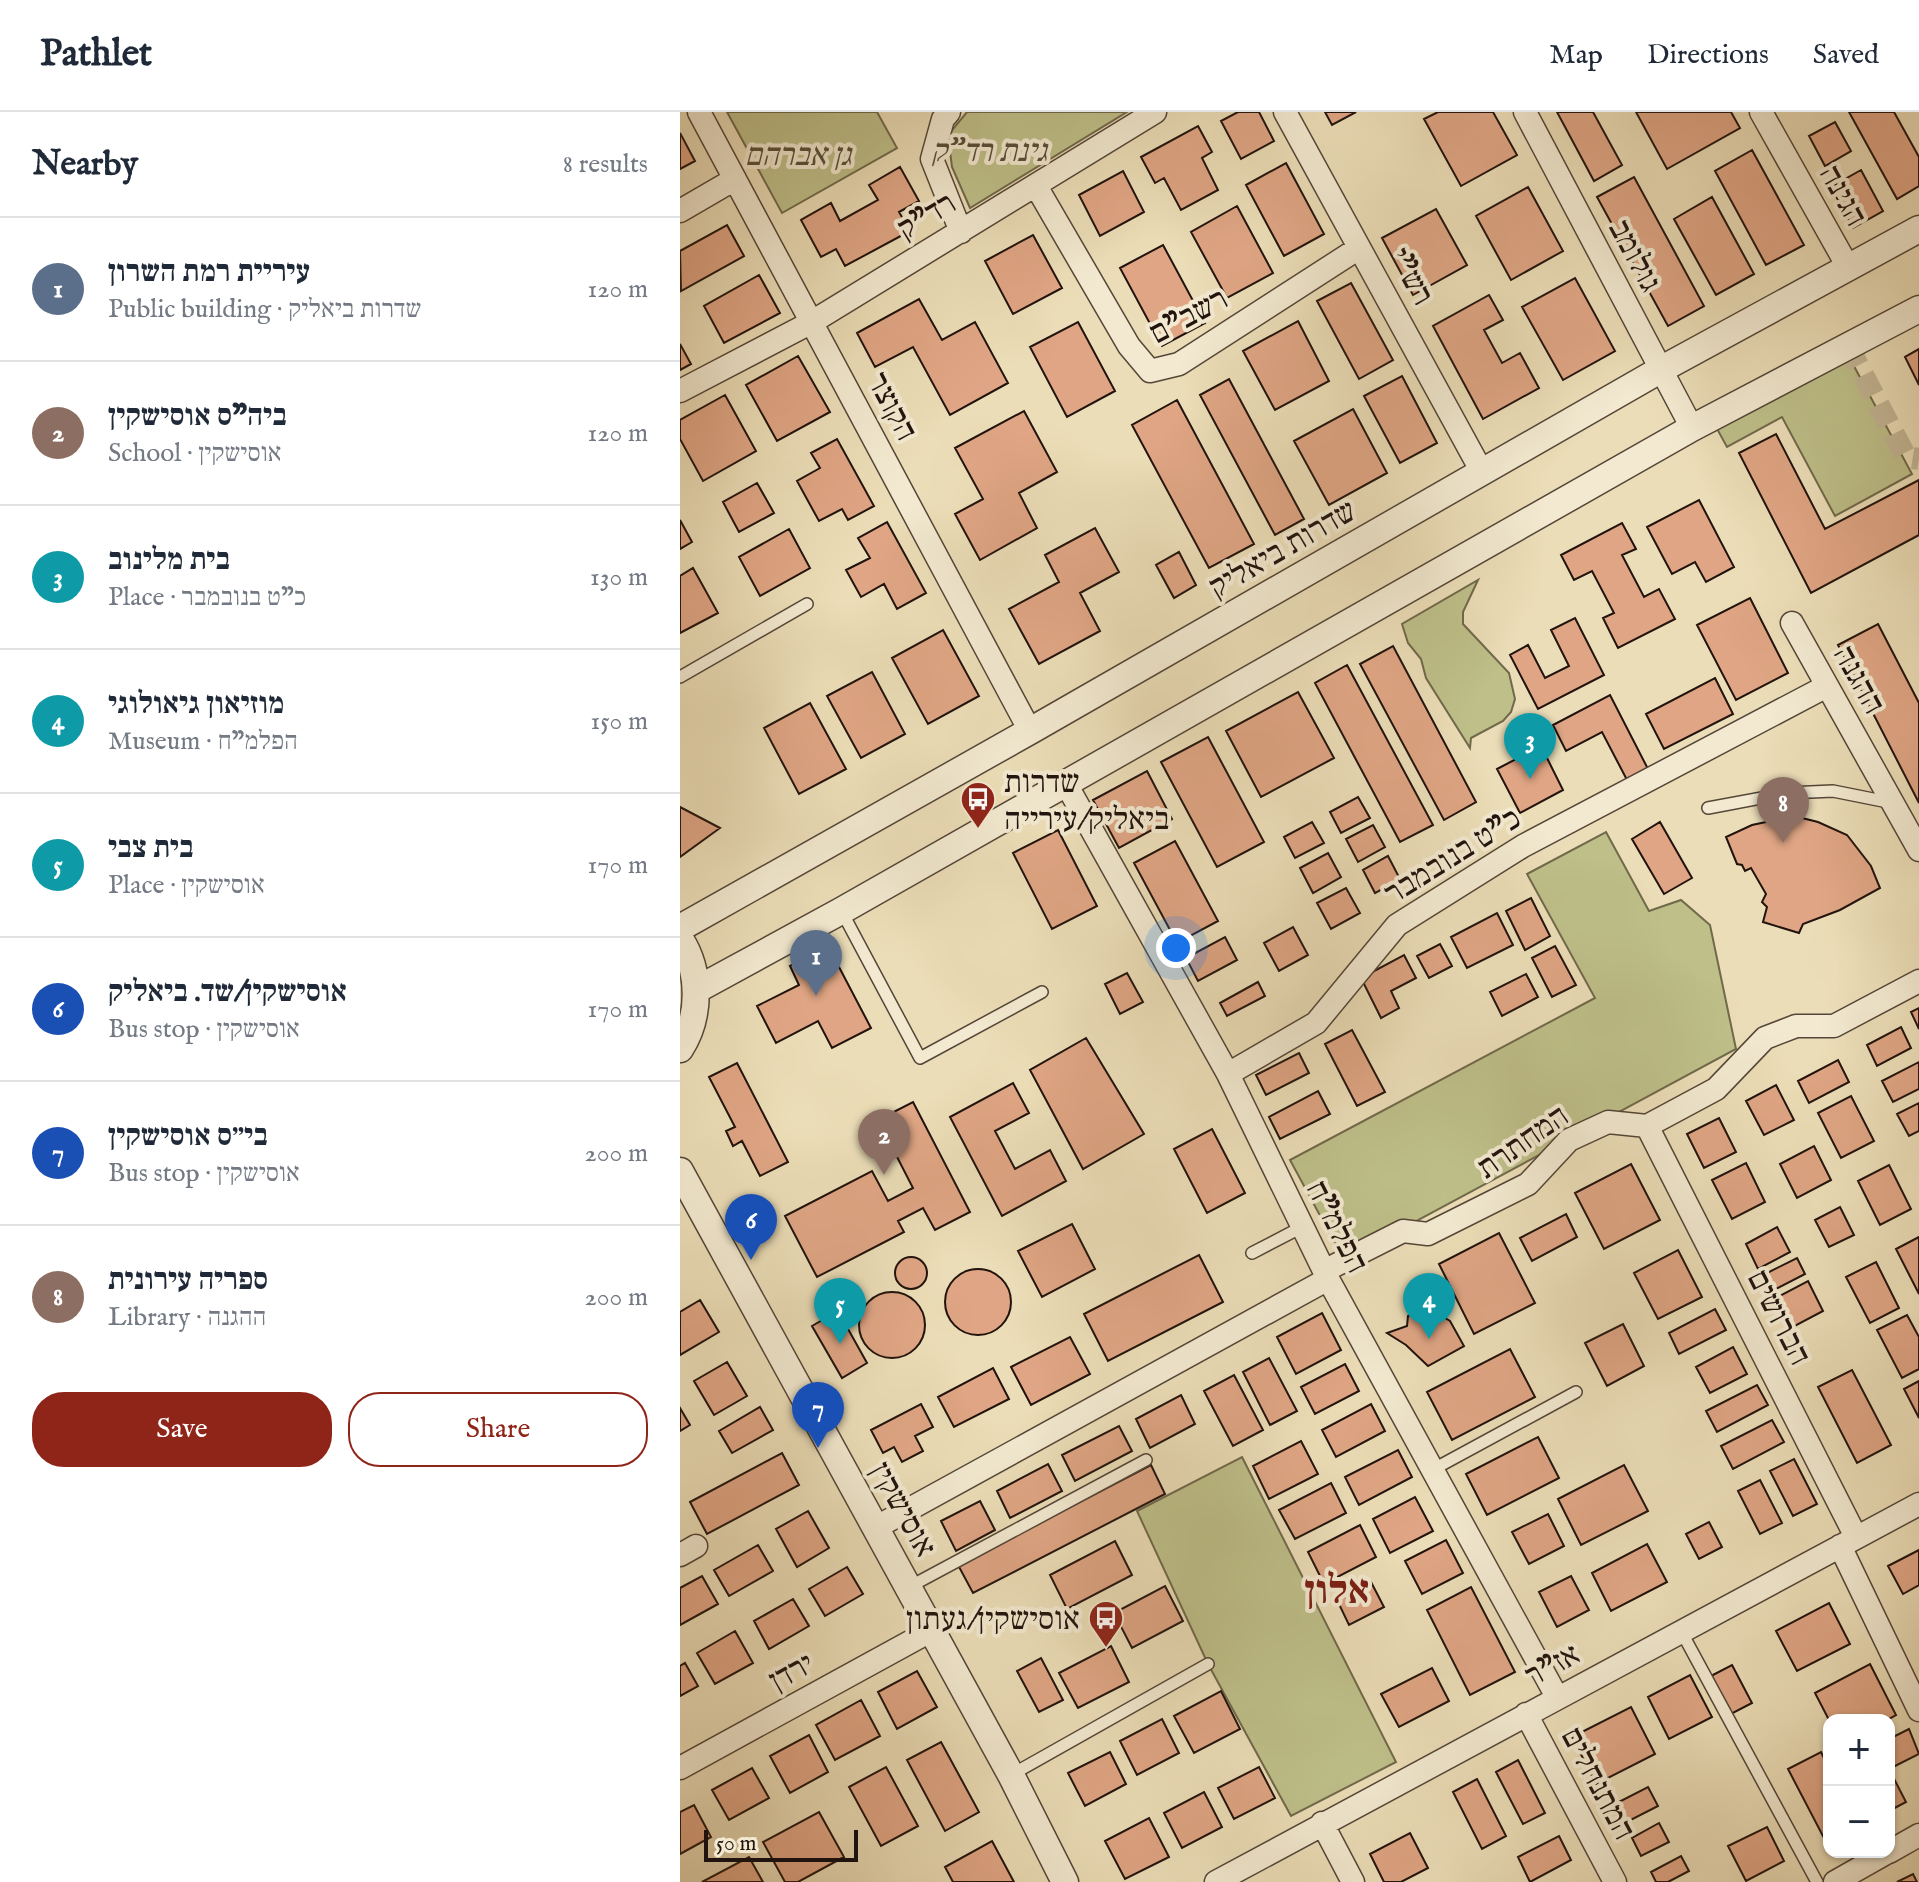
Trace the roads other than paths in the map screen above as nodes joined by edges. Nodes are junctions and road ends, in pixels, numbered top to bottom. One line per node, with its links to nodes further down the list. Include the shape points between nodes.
1 (699, 112): 7 (street, הקוצר)
2 (949, 112): 11 (street, via 932,159)
3 (1155, 112): 8 (street, רד"ק)
4 (1285, 112): 12 (street, רש"י)
5 (1525, 112): 16 (street, גולומב)
6 (1761, 112): 13 (street, הגינה)
7 (735, 179): 9 (street); 15 (street, הקוצר)
8 (1036, 186): 11 (street, רד"ק); 12 (street, רשב"ם, via 1129,346 1150,371 1179,364)
9 (680, 211)
10 (1919, 229): 13 (street, שדרות ביאליק)
11 (961, 232): 15 (street, רד"ק)
12 (1359, 248): 19 (street, רש"י)
13 (1848, 267): 16 (street, שדרות ביאליק)
14 (1919, 309): 18 (street)
15 (812, 322): 17 (street, רד"ק); 24 (street, הקוצר)
16 (1660, 370): 18 (street, גולומב); 19 (street, שדרות ביאליק)
17 (680, 391)
18 (1692, 428): 25 (street)
19 (1482, 472): 24 (street, שדרות ביאליק)
20 (807, 604): 22 (lane)
21 (1792, 623): 23 (street, ההגנה)
22 (680, 677)
23 (1827, 686): 26 (street, ההגנה); 36 (street, כ"ט בנובמבר, via 1523,846 1397,925 1316,1023)
24 (1030, 731): 30 (street, שדרות ביאליק)
25 (1065, 782): 29 (street); 36 (street, הפלמ"ח)
26 (1893, 804): 27 (lane, via 1833,791 1788,793); 28 (street, ההגנה)
27 (1708, 808)
28 (1919, 850)
29 (841, 911): 33 (street); 34 (lane, via 920,1058)
30 (680, 928)
31 (680, 939): 33 (street)
32 (1919, 981): 37 (street, via 1834,1026 1796,1026 1765,1038 1716,1089)
33 (696, 990): 35 (street, via 694,1016)
34 (1042, 992)
35 (680, 1049)
36 (1228, 1074): 39 (street, הפלמ"ח)
37 (1647, 1126): 41 (street, המחתרת, via 1608,1122 1569,1140 1528,1184 1428,1234 1403,1231); 47 (street, הברושים)
38 (680, 1171): 46 (street, אוסישקין)
39 (1302, 1227): 40 (lane); 41 (street, הפלמ"ח)
40 (1252, 1253)
41 (1326, 1275): 44 (street, הפלמ"ח); 46 (street, המחתרת)
42 (1576, 1392): 44 (lane)
43 (1146, 1460): 48 (lane)
44 (1432, 1470): 52 (street, הפלמ"ח)
45 (1919, 1504): 47 (street, אז"ר)
46 (875, 1528): 48 (street, אוסישקין)
47 (1848, 1541): 50 (street, אז"ר); 53 (street, הברושים)
48 (908, 1587): 49 (street, אוסישקין)
49 (932, 1630): 55 (street, ירדן); 56 (street, אוסישקין)
50 (1681, 1631): 52 (street, אז"ר); 65 (lane)
51 (1208, 1664): 56 (lane)
52 (1557, 1697): 54 (street, אז"ר)
53 (1919, 1710)
54 (1526, 1714): 57 (street, אז"ר); 64 (street, המתנחלים)
55 (680, 1768)
56 (1011, 1775): 61 (street, אוסישקין)
57 (1322, 1823): 62 (street, אז"ר); 63 (street)
58 (1919, 1835): 59 (street)
59 (1895, 1849)
60 (1878, 1858): 66 (street)
61 (1065, 1882)
62 (1216, 1882)
63 (1353, 1882)
64 (1615, 1882)
65 (1817, 1882)
66 (1835, 1882)

